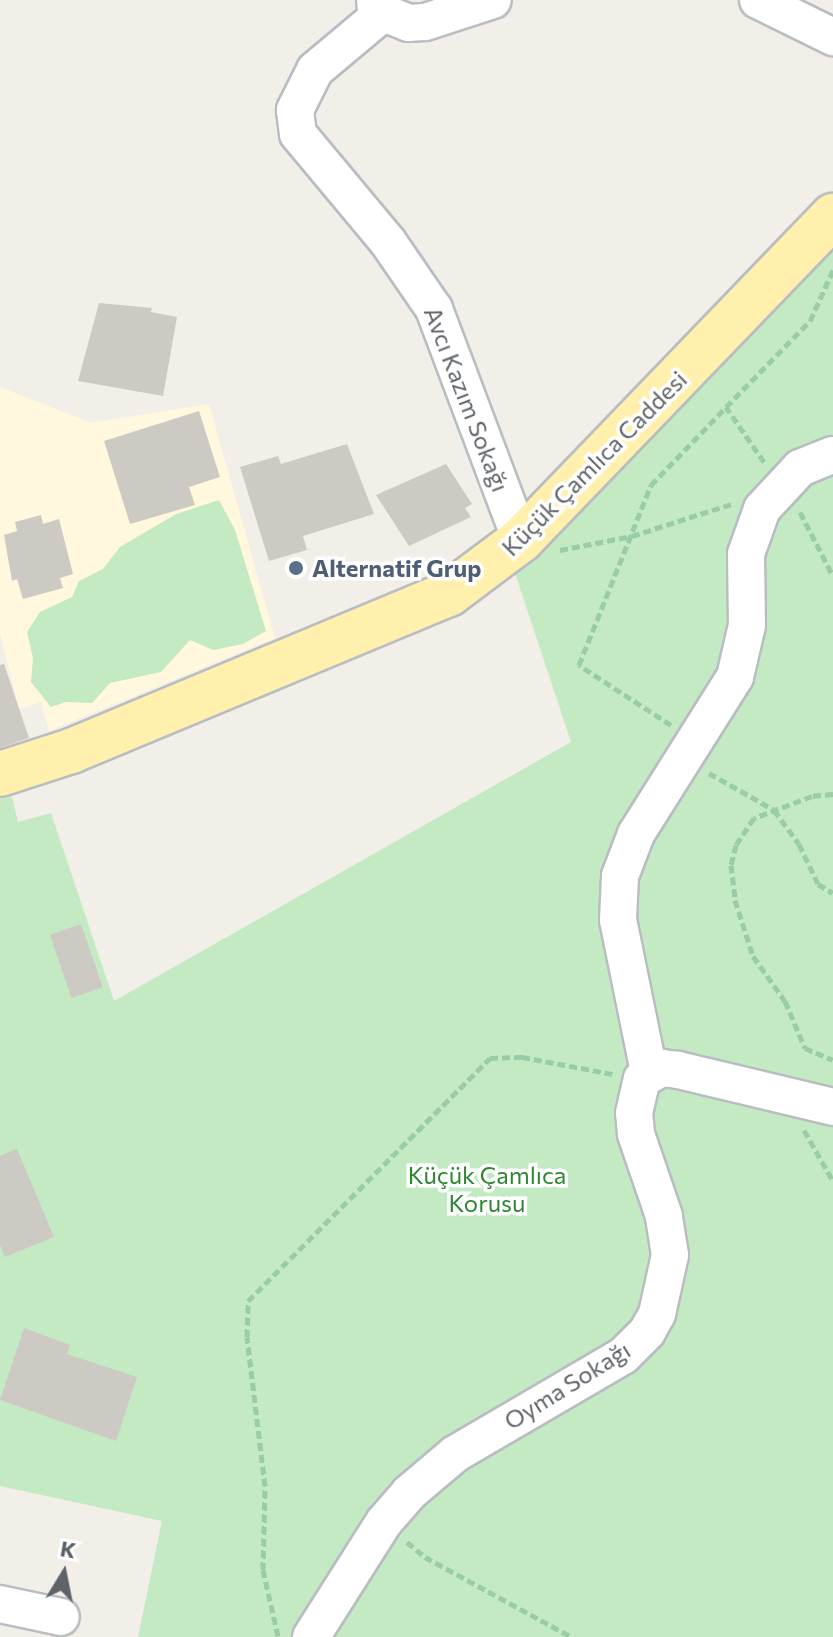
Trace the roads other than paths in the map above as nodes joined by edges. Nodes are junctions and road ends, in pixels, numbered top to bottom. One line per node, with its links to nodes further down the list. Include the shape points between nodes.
1 (493, 0): 3 (street, via 409,23)
2 (758, 0): 4 (street)
3 (377, 5): 7 (street, Avcı Kazım Sokağı, via 377,18 315,70 295,110 298,134 388,242 434,309)
4 (833, 37)
5 (833, 216): 7 (main road, Küçük Çamlıca Caddesi)
6 (833, 455): 9 (street, via 800,468 762,509 746,554 744,654 723,701 636,834 620,876 618,920)
7 (521, 540): 8 (main road, Küçük Çamlıca Caddesi, via 493,565 421,608 71,751)
8 (0, 774)
9 (646, 1076): 10 (street, via 678,1070); 13 (street, Oyma Sokağı, via 634,1113 636,1134 664,1216 670,1255 657,1314 647,1332 623,1356 455,1454 384,1522)
10 (833, 1107)
11 (0, 1604): 12 (street)
12 (61, 1617)
13 (311, 1637)

